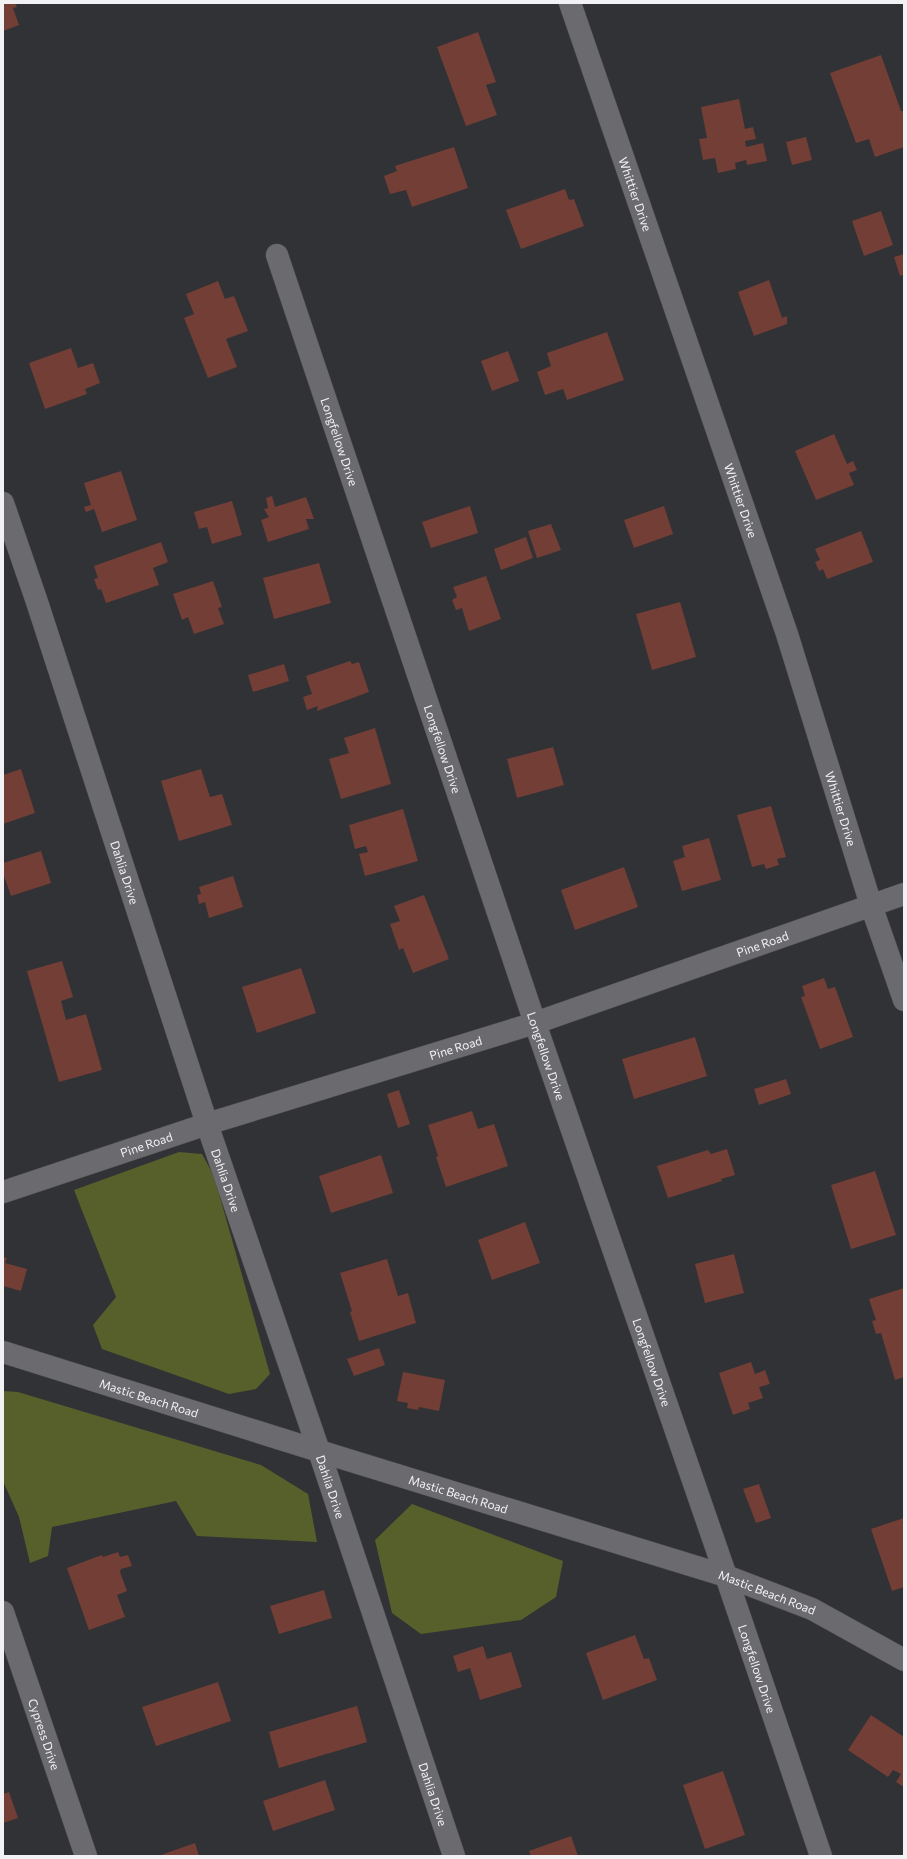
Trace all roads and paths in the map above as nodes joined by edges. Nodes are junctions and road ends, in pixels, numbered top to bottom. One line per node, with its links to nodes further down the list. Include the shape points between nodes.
1 (570, 3): 5 (street, Whittier Drive, via 787,634)
2 (277, 255): 7 (street, Longfellow Drive)
3 (3, 503): 8 (street, Dahlia Drive, via 38,602)
4 (904, 894): 5 (street, Pine Road)
5 (871, 905): 6 (street, Whittier Drive); 7 (street, Pine Road)
6 (904, 1000)
7 (535, 1024): 8 (street, Pine Road); 12 (street, Longfellow Drive)
8 (207, 1124): 9 (street, Pine Road); 11 (street, Dahlia Drive)
9 (3, 1192)
10 (3, 1352): 11 (street, Mastic Beach Road)
11 (319, 1451): 12 (street, Mastic Beach Road); 16 (street, Dahlia Drive)
12 (726, 1576): 14 (street, Mastic Beach Road, via 812,1609); 17 (street, Longfellow Drive)
13 (3, 1612): 15 (street, Cypress Drive)
14 (904, 1660)
15 (86, 1856)
16 (454, 1856)
17 (820, 1856)

